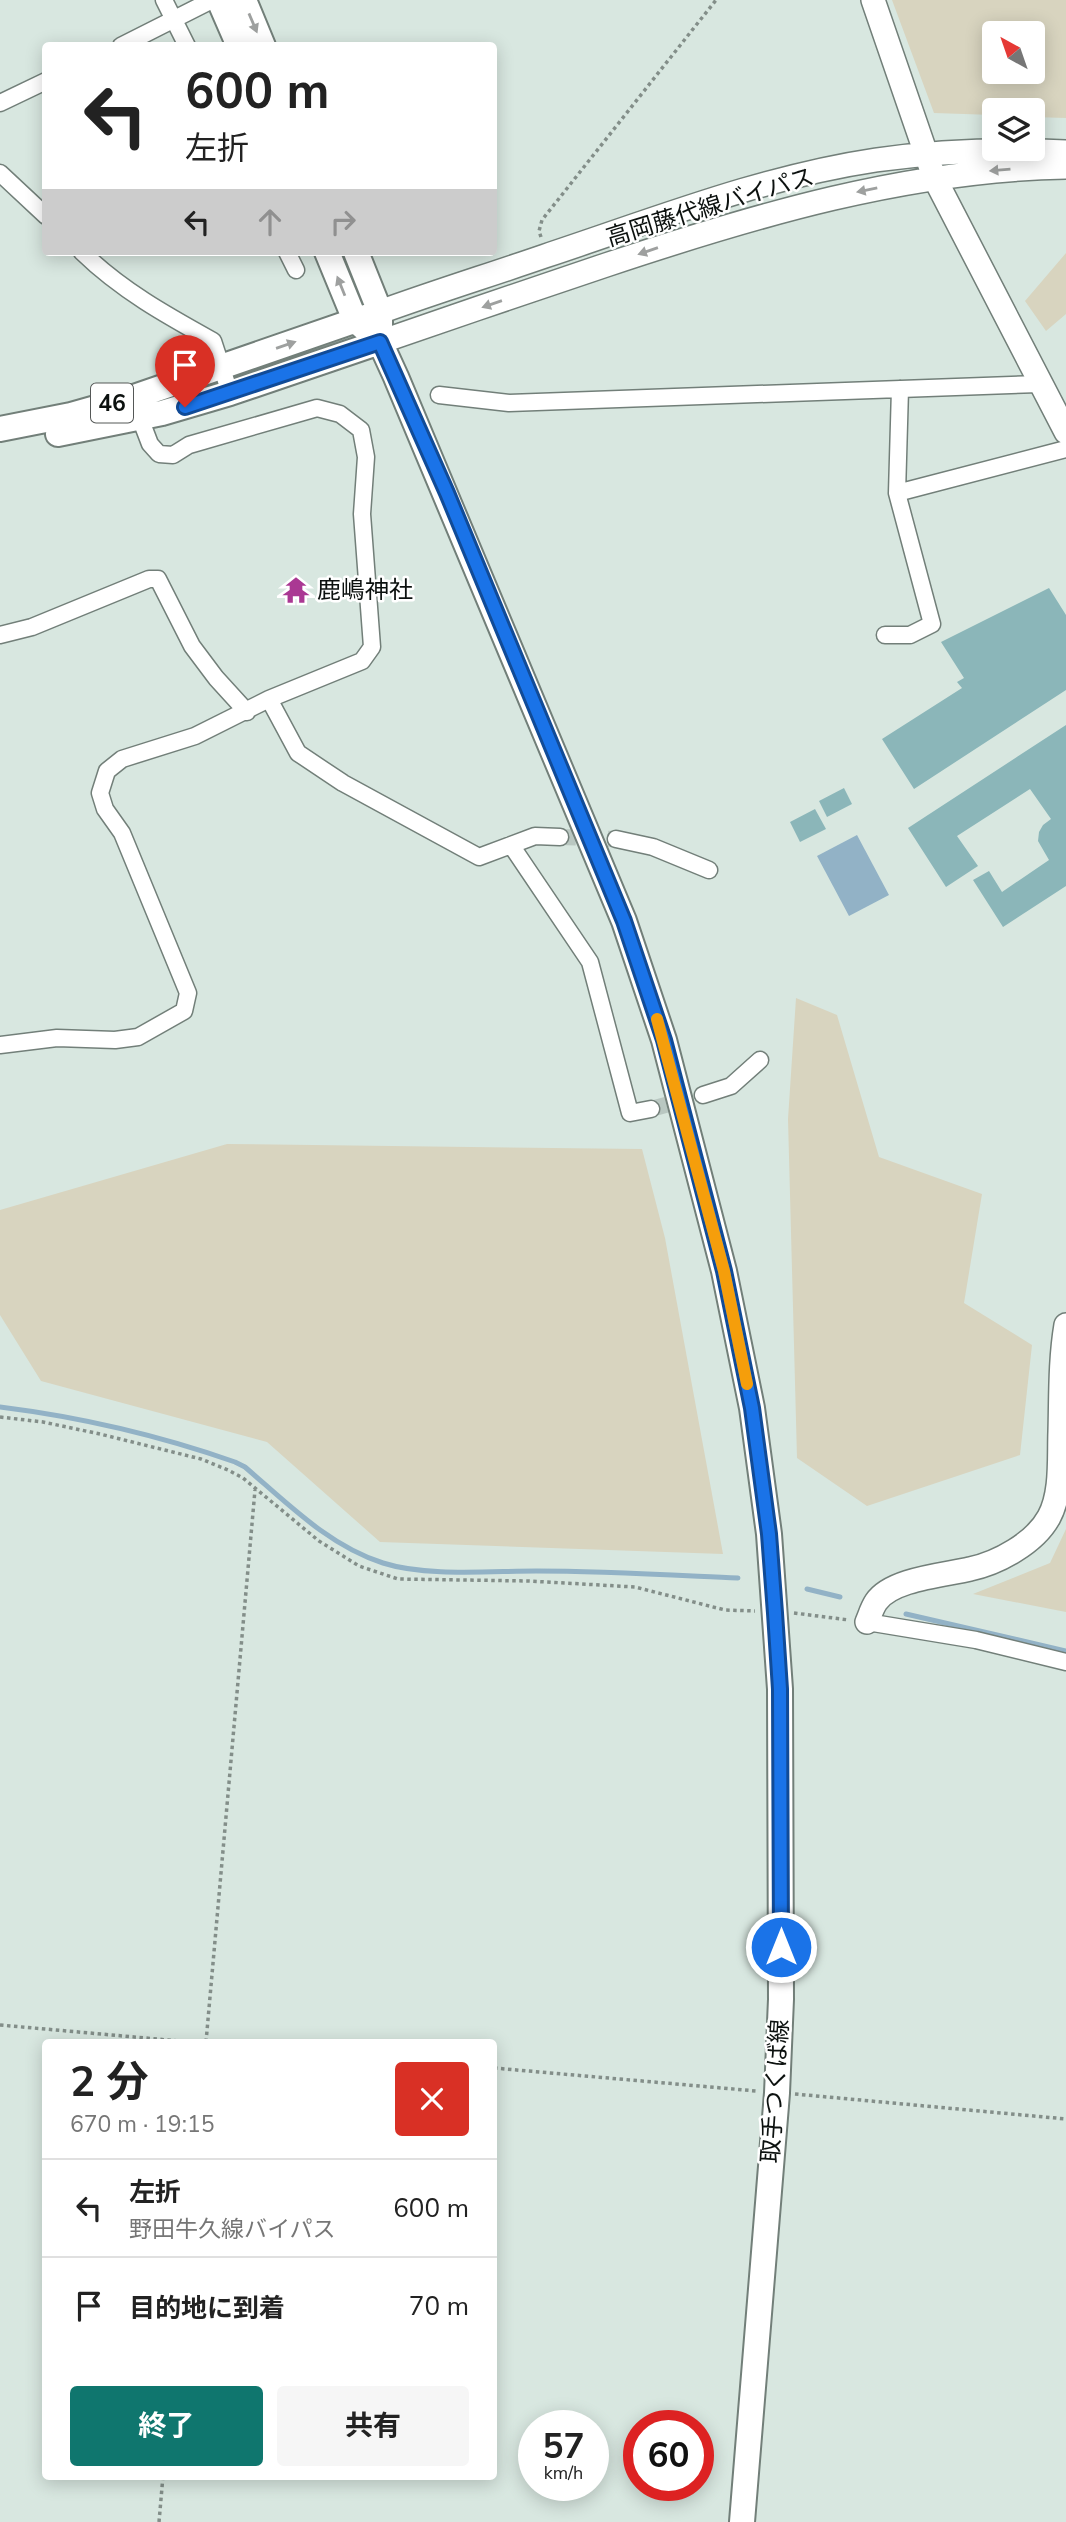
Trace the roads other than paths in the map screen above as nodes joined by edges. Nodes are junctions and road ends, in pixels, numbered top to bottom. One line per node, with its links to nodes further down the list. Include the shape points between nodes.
1 (164, 0): 6 (street)
2 (212, 0): 6 (street)
3 (219, 0): 9 (main road)
4 (244, 0): 10 (main road, one-way to 10)
5 (873, 0): 14 (main road)
6 (174, 20): 7 (street); 8 (street)
7 (129, 42)
8 (185, 42)
9 (237, 42)
10 (261, 42)
11 (42, 83): 12 (street)
12 (0, 103)
13 (1066, 152): 14 (main road, 高岡藤代線バイパス, via 987,150)
14 (926, 155): 17 (main road); 24 (main road, 高岡藤代線バイパス, via 848,165 729,195)
15 (1066, 167): 17 (main road, 高岡藤代線バイパス, one-way to 17)
16 (0, 173): 18 (street)
17 (934, 177): 26 (main road, 高岡藤代線バイパス, one-way to 26, via 770,213); 28 (main road)
18 (42, 212)
19 (86, 256): 27 (street, via 144,302 213,341)
20 (289, 256): 23 (street)
21 (329, 256): 25 (main road, 取手つくば線, one-way to 21)
22 (358, 256): 24 (main road, 取手つくば線)
23 (296, 270)
24 (380, 312): 25 (main road, 46); 26 (main road, 取手つくば線)
25 (355, 320): 26 (main road, 取手つくば線); 27 (main road, 46, one-way to 25)
26 (380, 342): 30 (main road, 46); 53 (main road, 取手つくば線, via 624,921 664,1040 724,1271 752,1408 769,1534 780,1689 781,1999)
27 (222, 368): 30 (street); 32 (main road, 46)
28 (1039, 384): 29 (street); 34 (main road)
29 (900, 389): 31 (street, via 509,403); 37 (street)
30 (230, 393): 32 (main road, 46)
31 (439, 396)
32 (136, 408): 33 (main road, 46); 35 (main road, 46, via 43,436); 40 (street, via 150,444 159,454 173,455 189,445 317,408 341,414 361,430 366,457 362,514 372,647 362,661)
33 (0, 429)
34 (1066, 432)
35 (0, 441)
36 (1066, 449): 37 (street)
37 (897, 493): 39 (street, via 932,624 910,635)
38 (0, 635): 41 (street, via 158,579 192,646)
39 (885, 635)
40 (269, 699): 41 (street); 44 (street, via 298,753 344,783 479,857)
41 (247, 712): 46 (street, via 195,736 122,758 107,771 100,793 122,833 188,993 184,1011 138,1037 57,1038)
42 (560, 837): 44 (street, via 535,836)
43 (616, 839): 45 (street, via 653,847)
44 (511, 845): 49 (street, via 590,962 630,1113)
45 (709, 870)
46 (0, 1045)
47 (760, 1060): 48 (street, via 731,1086)
48 (703, 1095)
49 (651, 1109)
50 (1066, 1325): 51 (main road, via 1061,1356 1059,1472 1049,1517 1034,1536 1009,1554 973,1569 897,1587 877,1600)
51 (867, 1622): 52 (street, via 976,1640)
52 (1066, 1662)
53 (742, 2522)

